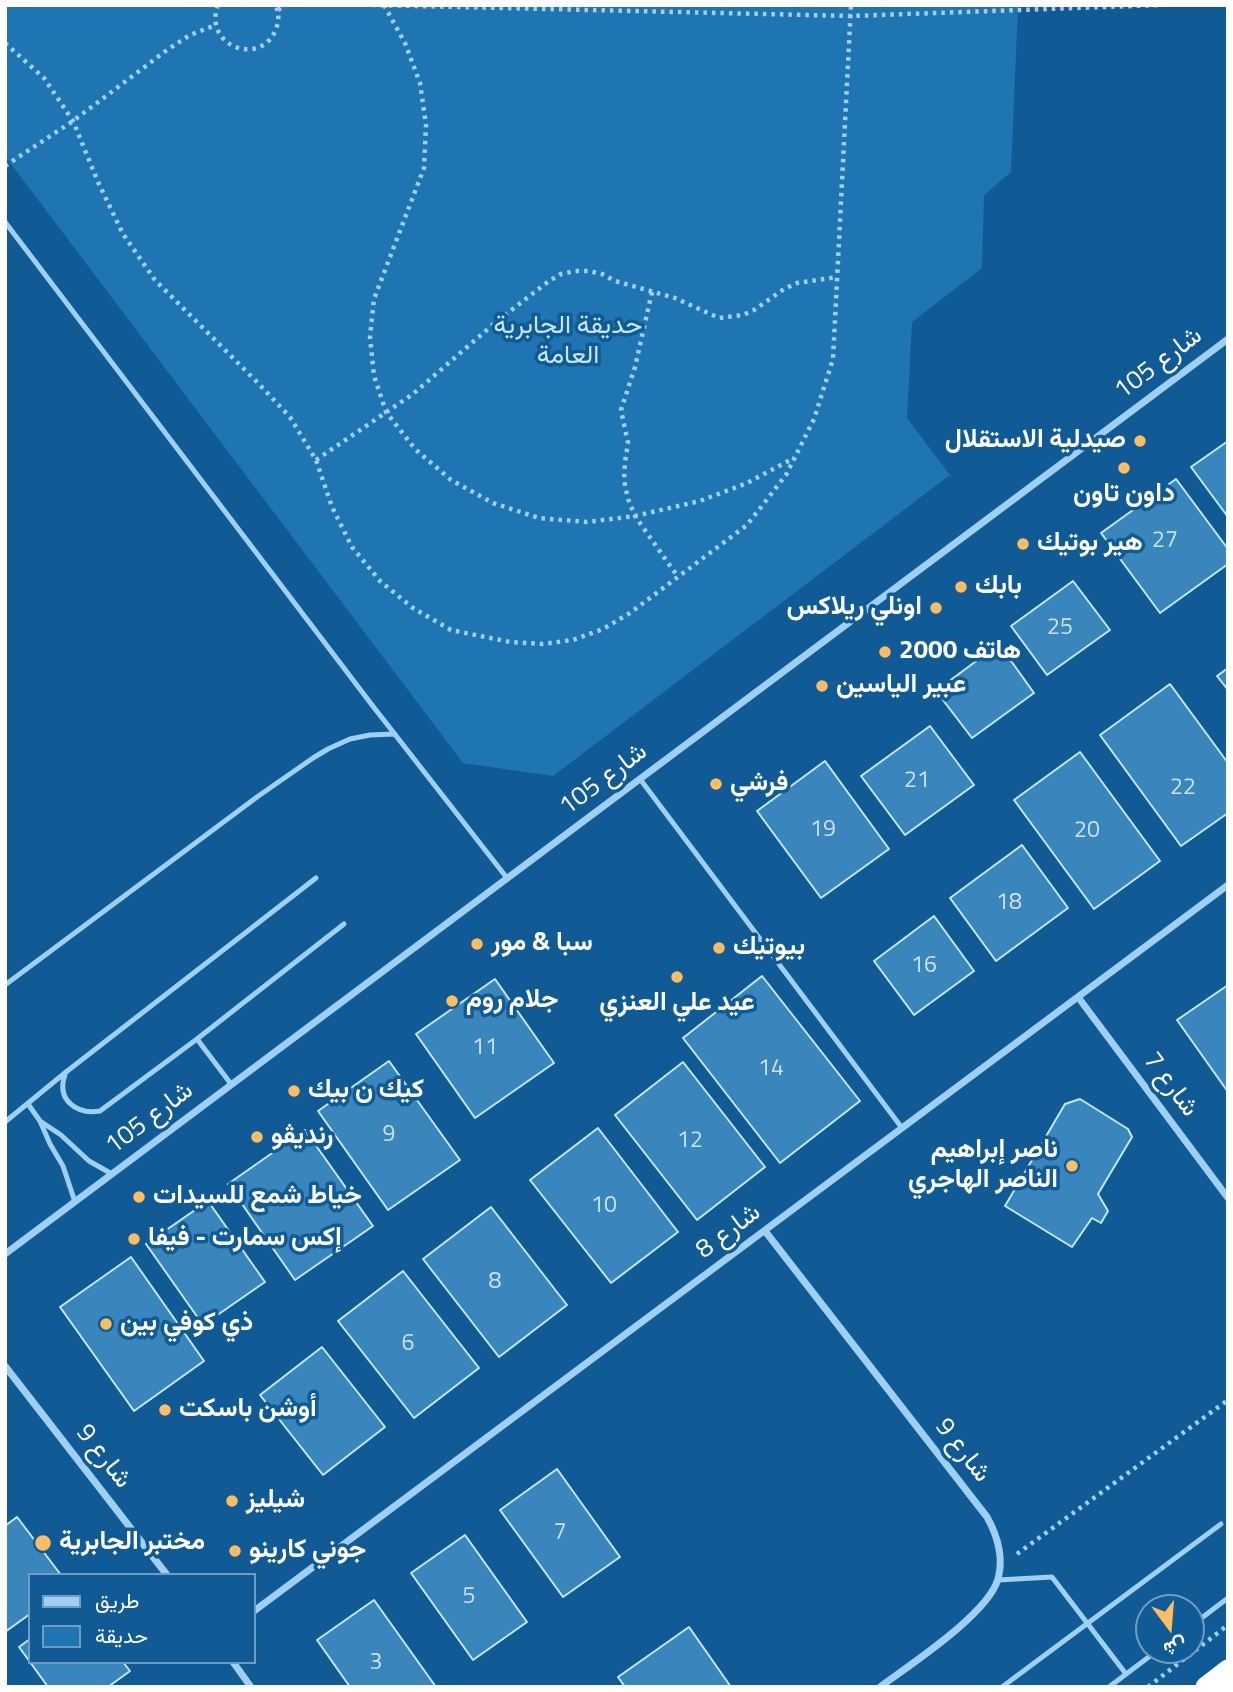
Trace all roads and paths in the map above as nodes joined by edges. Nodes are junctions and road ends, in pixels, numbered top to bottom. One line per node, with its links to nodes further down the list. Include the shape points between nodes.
1 (218, 5): 11 (path)
2 (286, 5): 8 (path)
3 (372, 5): 4 (path)
4 (384, 5): 10 (path); 19 (path, via 420,83 426,125 424,168 374,299 370,337 374,376)
5 (851, 5): 10 (path)
6 (1160, 5): 7 (path)
7 (1042, 7): 9 (path)
8 (277, 8): 11 (path, via 279,20 271,39 254,49 227,43)
9 (987, 8): 10 (path)
10 (851, 16): 16 (path)
11 (216, 25): 13 (path, via 167,50)
12 (5, 43): 13 (path, via 44,78)
13 (73, 121): 14 (path); 21 (path, via 123,234 155,280 290,417)
14 (5, 166)
15 (5, 222): 24 (lane)
16 (837, 277): 17 (path, via 797,283 754,310 731,318 719,318); 20 (path, via 833,359 814,419)
17 (652, 292): 19 (path, via 589,271 561,274); 22 (path, via 621,410 628,443 624,480)
18 (1228, 339): 25 (street, شارع 105)
19 (386, 412): 21 (path); 22 (path, via 415,449 451,480 493,503 539,518 587,522)
20 (794, 458): 22 (path, via 700,502); 23 (path, via 747,525)
21 (316, 460): 23 (path, via 332,508 352,547 380,581 451,630 510,642 573,639 603,629)
22 (635, 516): 23 (path)
23 (678, 577)
24 (395, 734): 27 (lane); 30 (lane, via 350,739 313,758)
25 (640, 779): 27 (street, شارع 105); 38 (lane)
26 (316, 878): 33 (lane)
27 (507, 878): 34 (street, شارع 105)
28 (1228, 885): 31 (street, شارع 8)
29 (344, 924): 32 (lane)
30 (5, 985)
31 (1078, 997): 38 (street, شارع 8); 40 (street, شارع 7)
32 (197, 1039): 33 (lane, via 100,1111 84,1112 70,1103 63,1088); 34 (lane)
33 (66, 1072): 35 (lane)
34 (231, 1084): 39 (street, شارع 105)
35 (28, 1104): 36 (lane); 37 (lane)
36 (40, 1121): 39 (lane); 41 (lane)
37 (5, 1122)
38 (902, 1128): 42 (street, شارع 8)
39 (112, 1174): 41 (street, شارع 105)
40 (1228, 1198)
41 (75, 1202): 43 (street, شارع 105)
42 (765, 1231): 47 (street, شارع 9, via 987,1517 998,1543); 51 (street, شارع 8)
43 (5, 1254)
44 (5, 1366): 48 (street, شارع 9)
45 (1228, 1400): 47 (path)
46 (1221, 1524): 53 (lane)
47 (1000, 1566): 49 (street, شارع 9)
48 (165, 1573)
49 (998, 1580): 53 (lane, via 1052,1577); 60 (street, شارع 9, via 970,1617)
50 (1228, 1598): 52 (lane)
51 (256, 1610)
52 (1205, 1615)
53 (1087, 1623): 58 (lane); 61 (lane)
54 (1228, 1625): 63 (path)
55 (234, 1664): 59 (street)
56 (1139, 1664): 58 (lane)
57 (1228, 1670): 64 (highway)
58 (1126, 1674): 62 (lane)
59 (251, 1687)
60 (880, 1687)
61 (1002, 1687)
62 (1109, 1687)
63 (1148, 1687)
64 (1206, 1687)

